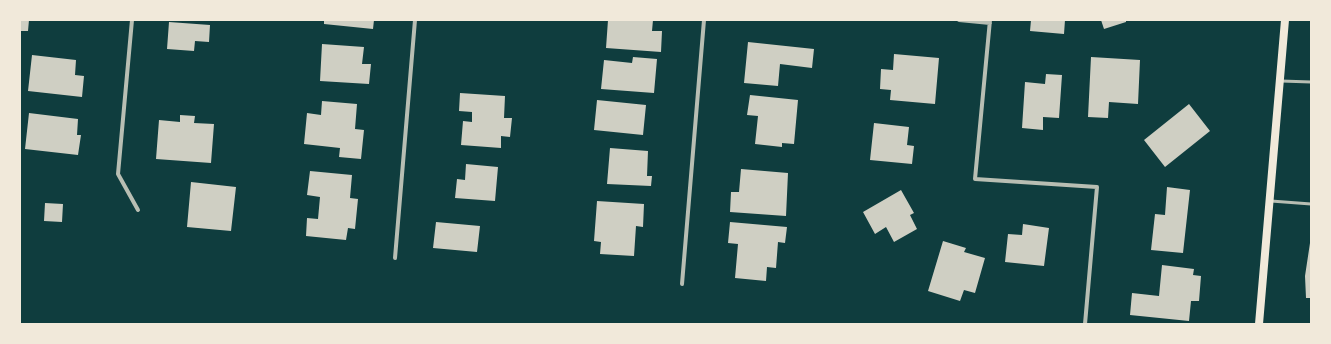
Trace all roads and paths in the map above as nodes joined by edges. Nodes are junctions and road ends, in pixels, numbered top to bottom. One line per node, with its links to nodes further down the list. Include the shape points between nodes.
1 (132, 20): 11 (street, via 118,174)
2 (415, 20): 12 (street)
3 (704, 20): 13 (street)
4 (959, 20): 6 (street)
5 (1285, 20): 7 (main road)
6 (990, 21): 14 (street, via 975,179 1097,188)
7 (1280, 80): 8 (lane); 9 (main road)
8 (1311, 82)
9 (1269, 201): 10 (lane); 15 (main road)
10 (1311, 204)
11 (138, 210)
12 (395, 258)
13 (682, 284)
14 (1085, 324)
15 (1259, 324)

